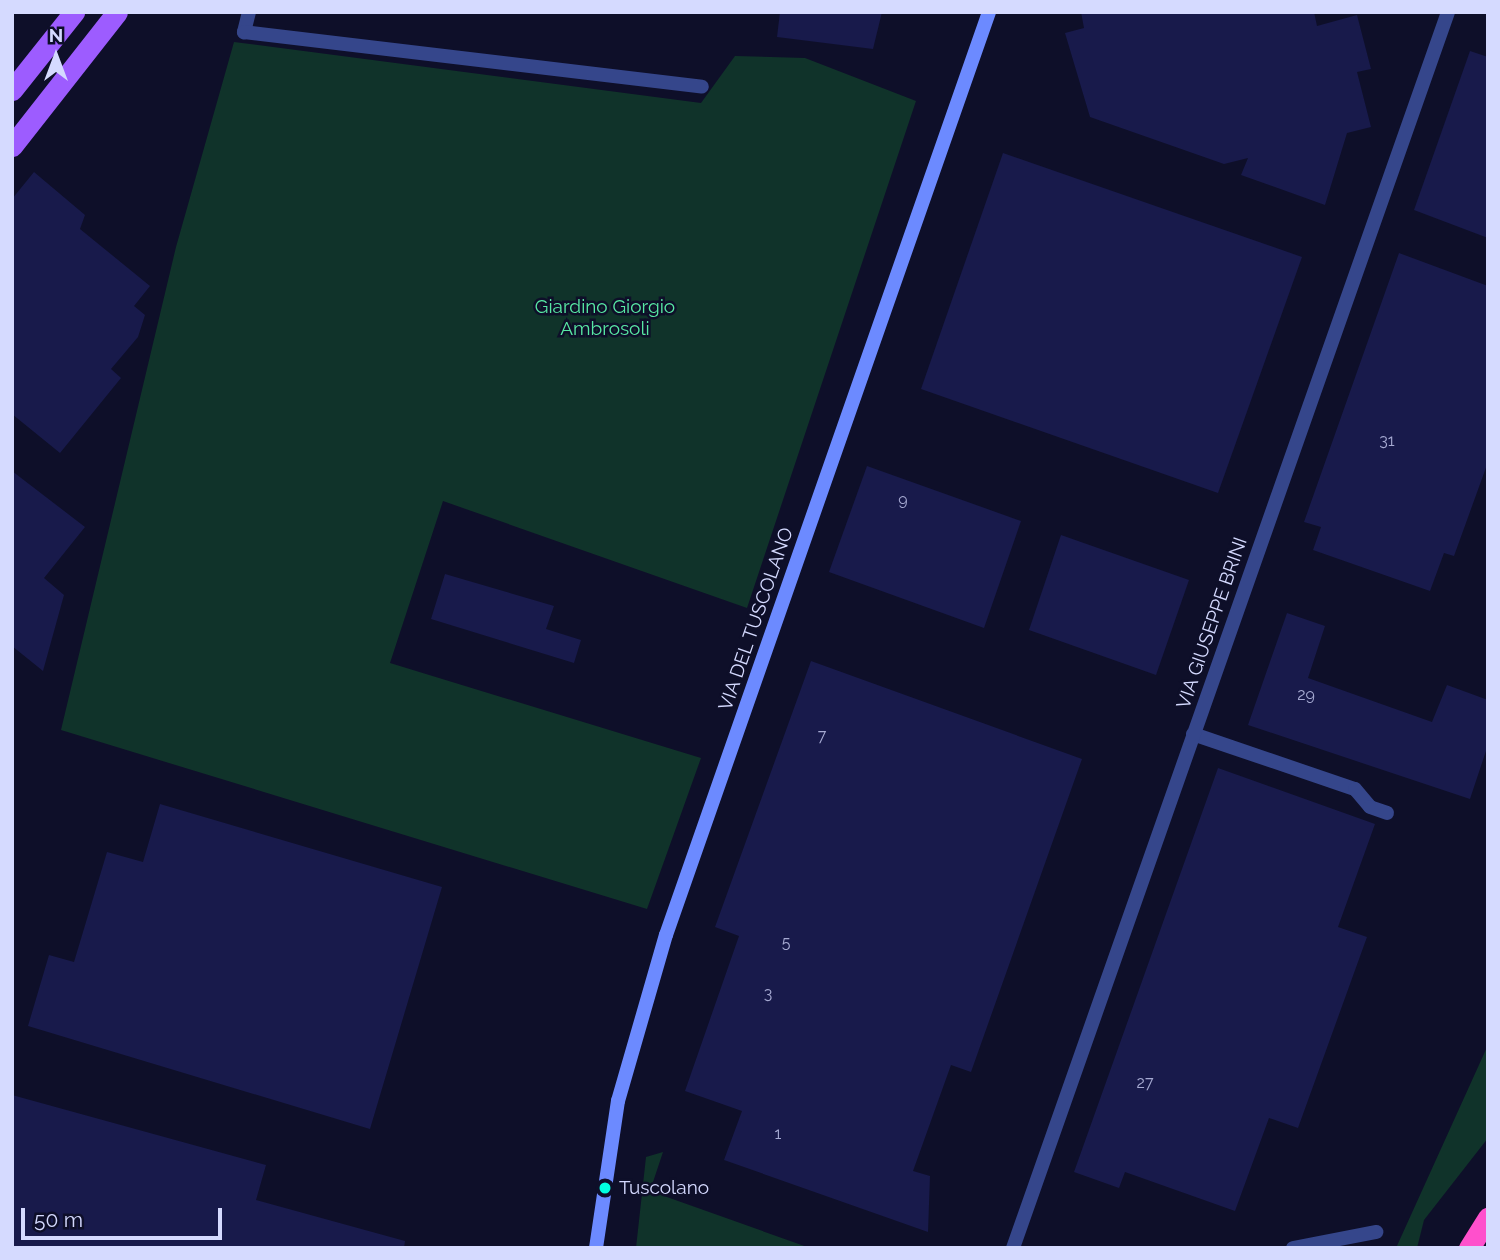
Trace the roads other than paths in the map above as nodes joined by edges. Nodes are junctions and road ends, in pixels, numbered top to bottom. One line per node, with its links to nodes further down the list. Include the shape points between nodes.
1 (74, 12): 7 (main road)
2 (117, 12): 8 (main road)
3 (249, 12): 6 (street, via 244,32)
4 (989, 12): 13 (street, VIA DEL TUSCOLANO, via 666,934 618,1101)
5 (1448, 12): 9 (street, VIA GIUSEPPE BRINI)
6 (702, 87)
7 (12, 90)
8 (12, 146)
9 (1193, 734): 10 (street, via 1355,789 1370,807); 14 (street, VIA GIUSEPPE BRINI)
10 (1387, 813)
11 (1488, 1217): 16 (highway)
12 (1376, 1232): 15 (street)
13 (596, 1248)
14 (1013, 1248)
15 (1293, 1248)
16 (1469, 1248)

